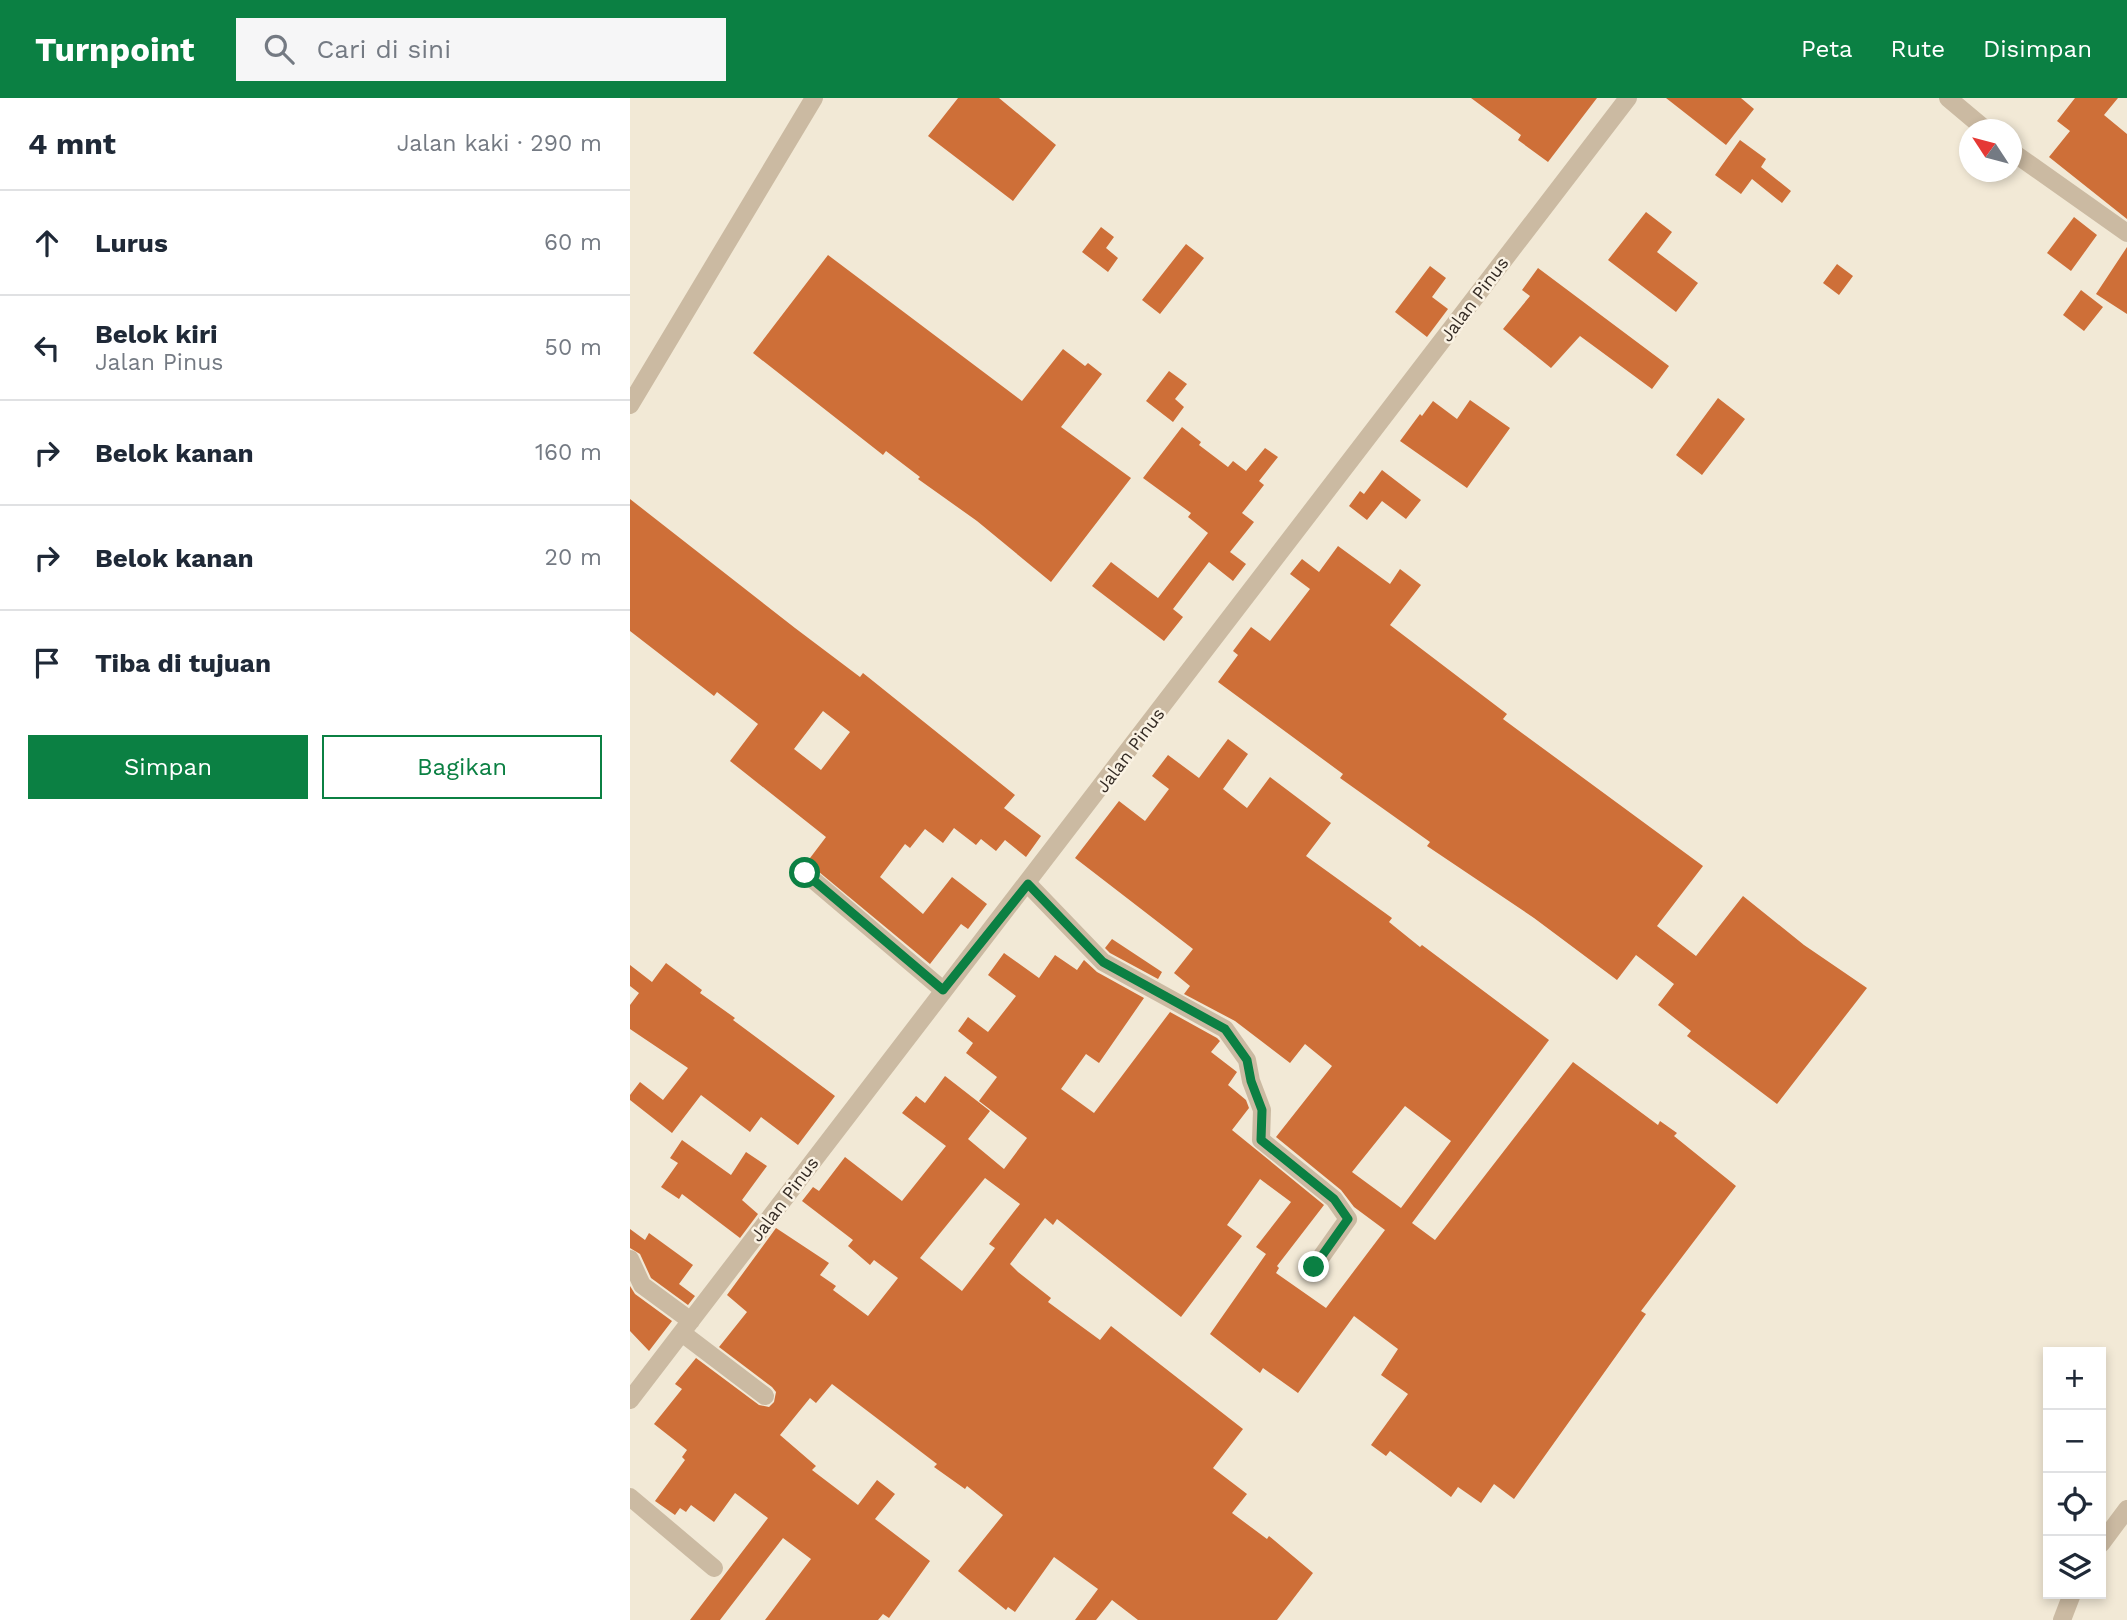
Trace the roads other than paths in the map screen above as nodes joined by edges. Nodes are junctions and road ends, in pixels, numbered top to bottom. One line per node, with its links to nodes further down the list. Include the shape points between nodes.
1 (814, 98): 7 (street)
2 (1628, 98): 9 (street, Jalan Pinus)
3 (1948, 98): 4 (street)
4 (1973, 119)
5 (2022, 159): 6 (street)
6 (2127, 233)
7 (630, 405)
8 (805, 873): 10 (street)
9 (1028, 884): 10 (street, Jalan Pinus); 12 (street, via 1103,962 1225,1029 1247,1060 1262,1110 1261,1140 1334,1199 1348,1219)
10 (943, 990): 13 (street, Jalan Pinus)
11 (630, 1259): 13 (street, via 642,1285)
12 (1314, 1267)
13 (687, 1327): 14 (street); 15 (street, Jalan Pinus)
14 (765, 1396)
15 (630, 1400)
16 (630, 1497): 19 (street)
17 (2127, 1509): 18 (street)
18 (2106, 1537)
19 (714, 1568)
20 (2070, 1599): 21 (street)
21 (2062, 1620)

